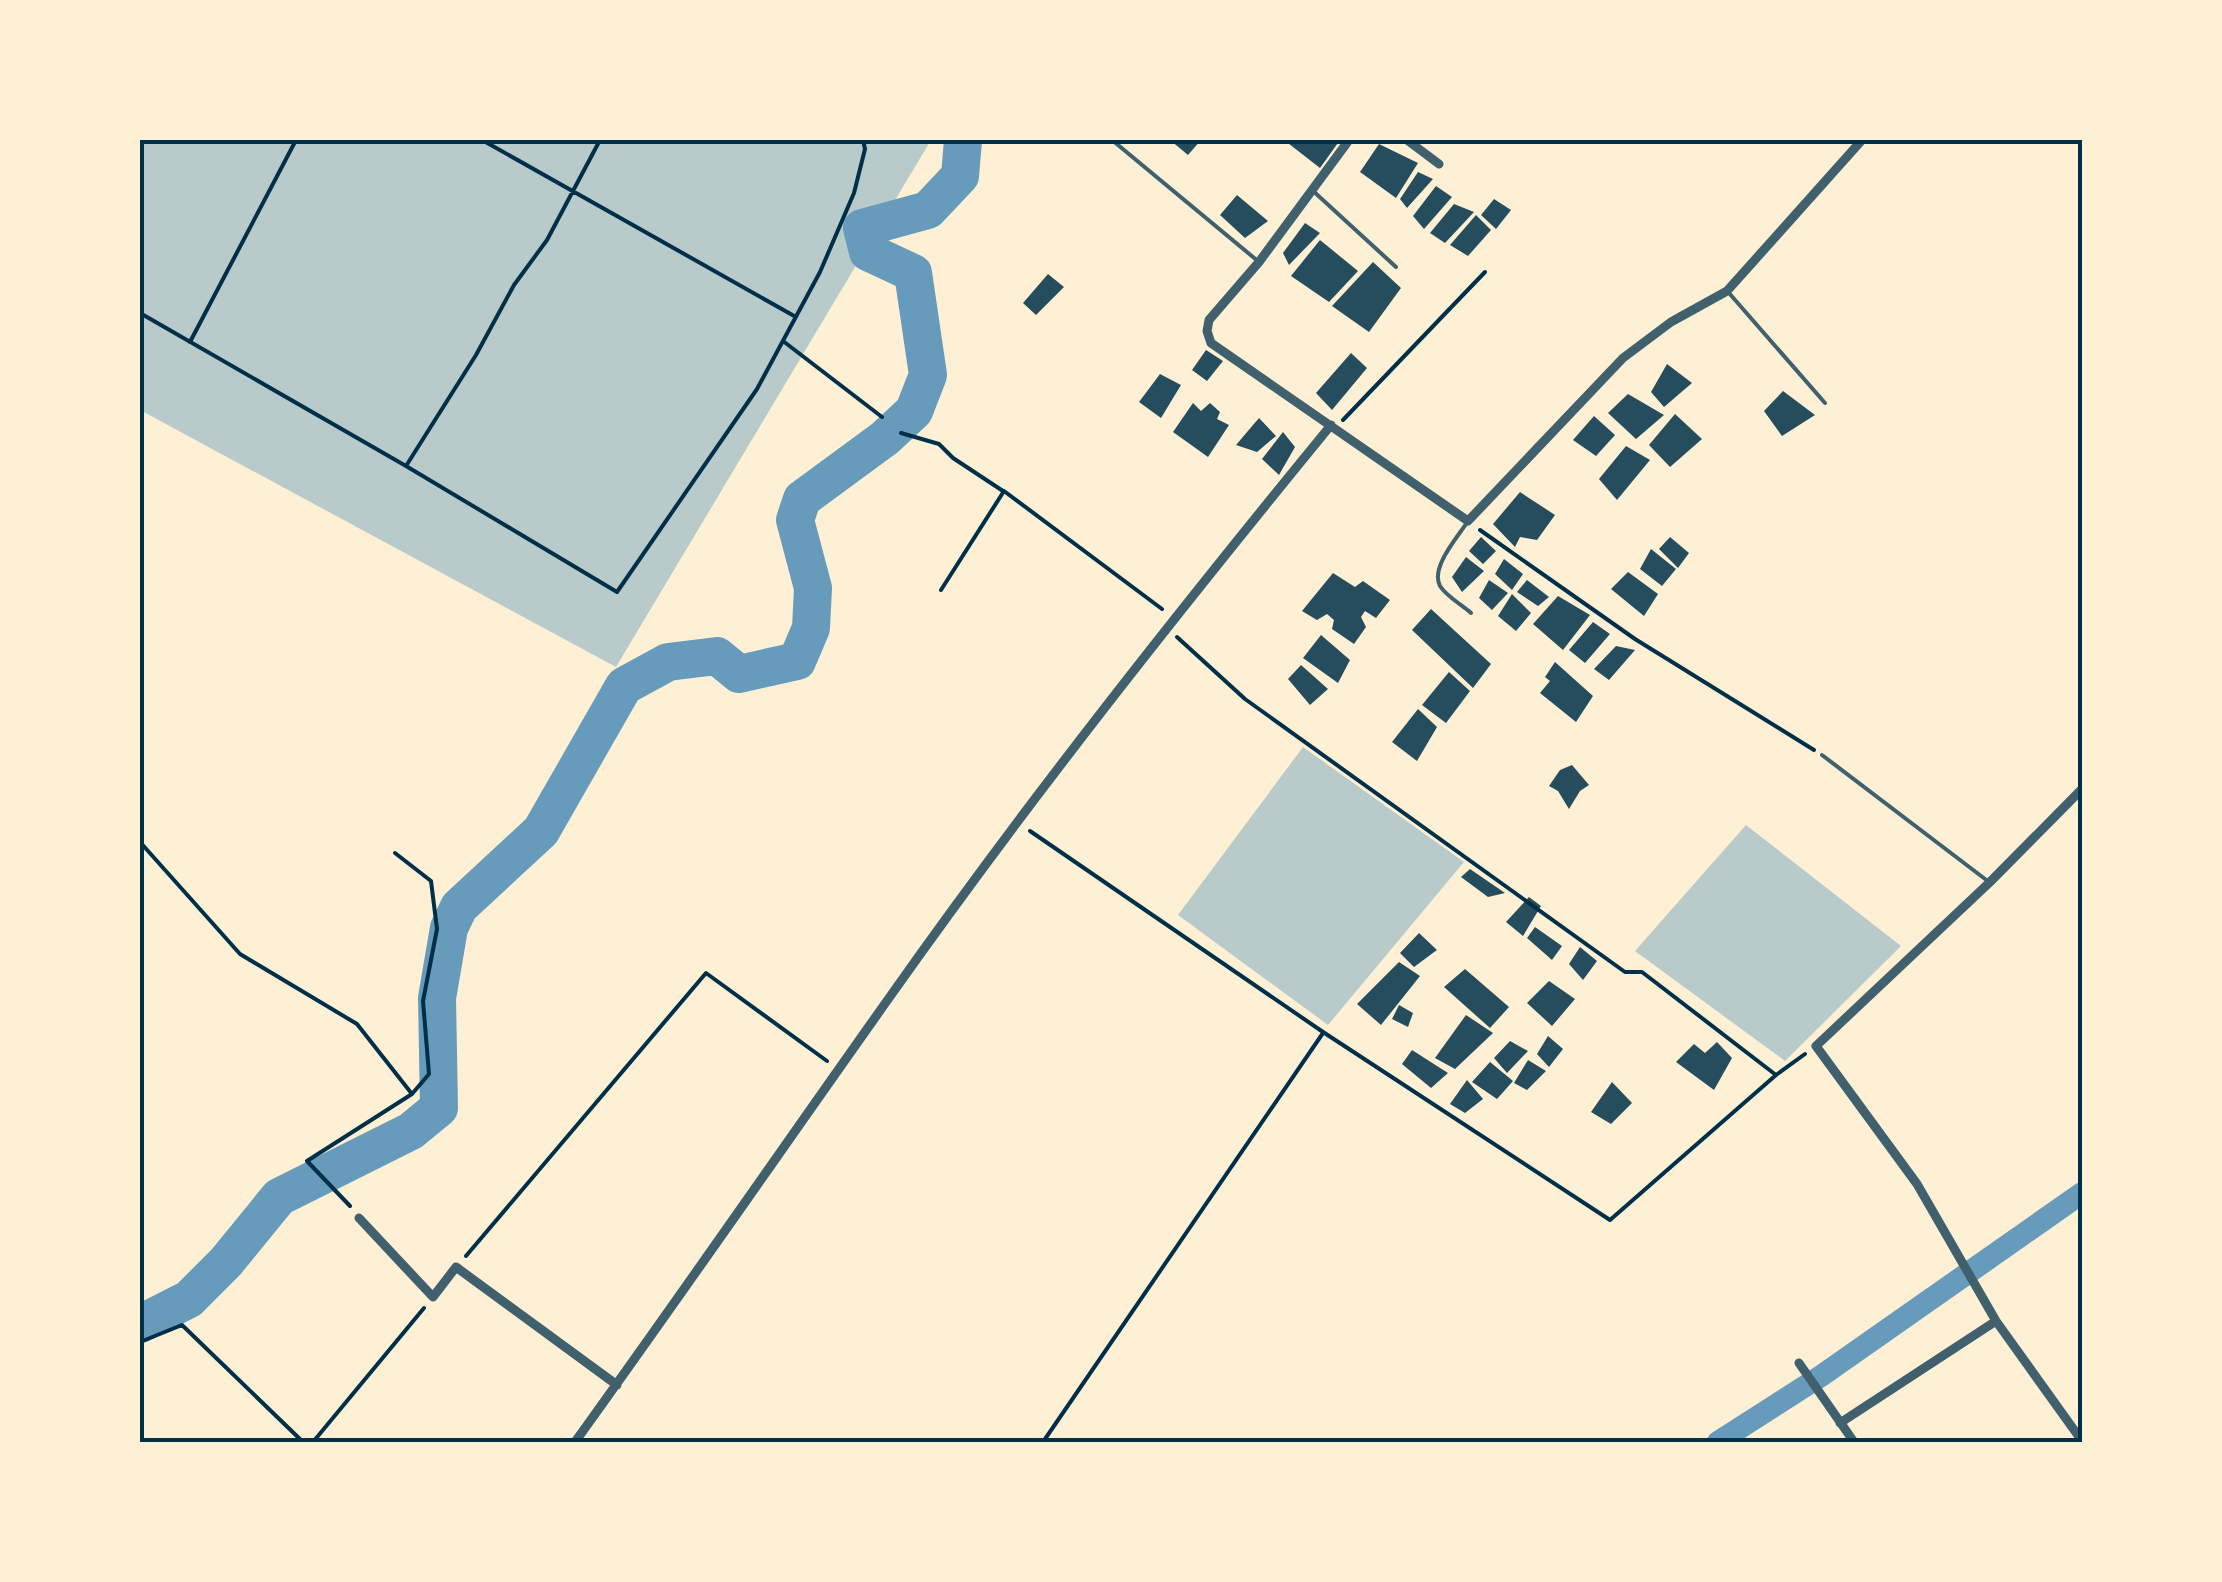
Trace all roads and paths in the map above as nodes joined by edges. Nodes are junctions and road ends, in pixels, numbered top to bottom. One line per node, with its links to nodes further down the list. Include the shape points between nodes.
1 (296, 140): 19 (path)
2 (482, 140): 11 (path)
3 (600, 140): 11 (path)
4 (863, 140): 17 (path, via 854,193)
5 (1112, 140): 12 (lane)
6 (1349, 140): 10 (street)
7 (1407, 140): 9 (street)
8 (1862, 140): 15 (street)
9 (1439, 164)
10 (1312, 190): 12 (street); 13 (lane)
11 (572, 192): 17 (path); 24 (path)
12 (1258, 262): 22 (street, via 1210,320 1210,343)
13 (1396, 268)
14 (1484, 272): 22 (path)
15 (1727, 290): 20 (lane); 26 (street, via 1624,358)
16 (140, 313): 19 (path)
17 (796, 317): 18 (path)
18 (783, 341): 21 (path); 24 (path, via 616,592)
19 (190, 342): 24 (path)
20 (1825, 403)
21 (882, 417)
22 (1333, 427): 26 (street); 29 (street)
23 (900, 433): 25 (path, via 939,444)
24 (406, 466)
25 (1004, 491): 27 (path); 29 (path)
26 (1468, 521): 28 (lane, via 1438,576 1441,588); 30 (path, via 1634,639)
27 (940, 590)
28 (1471, 613)
29 (1170, 622): 32 (street); 39 (path, via 1246,699 1625,972 1642,972)
30 (1822, 754): 35 (lane)
31 (2081, 790): 35 (street)
32 (1018, 823): 36 (path); 38 (street)
33 (140, 842): 40 (path, via 240,954 357,1024)
34 (395, 853): 40 (path, via 431,881 437,929 424,1002 429,1074)
35 (1990, 882): 37 (street)
36 (1323, 1032): 39 (path, via 1610,1220); 53 (path)
37 (1816, 1046): 39 (path); 44 (street, via 1917,1184)
38 (840, 1071): 42 (path, via 706,973); 47 (street)
39 (1776, 1074)
40 (412, 1094): 41 (path, via 306,1162)
41 (359, 1218): 43 (street)
42 (456, 1268): 43 (street); 47 (street)
43 (433, 1296): 51 (path)
44 (1996, 1322): 48 (street); 49 (street)
45 (140, 1342): 50 (path, via 182,1325)
46 (1799, 1363): 48 (street)
47 (616, 1385): 52 (street)
48 (1838, 1421): 54 (street)
49 (2082, 1441)
50 (303, 1442)
51 (313, 1442)
52 (575, 1442)
53 (1044, 1442)
54 (1854, 1442)

